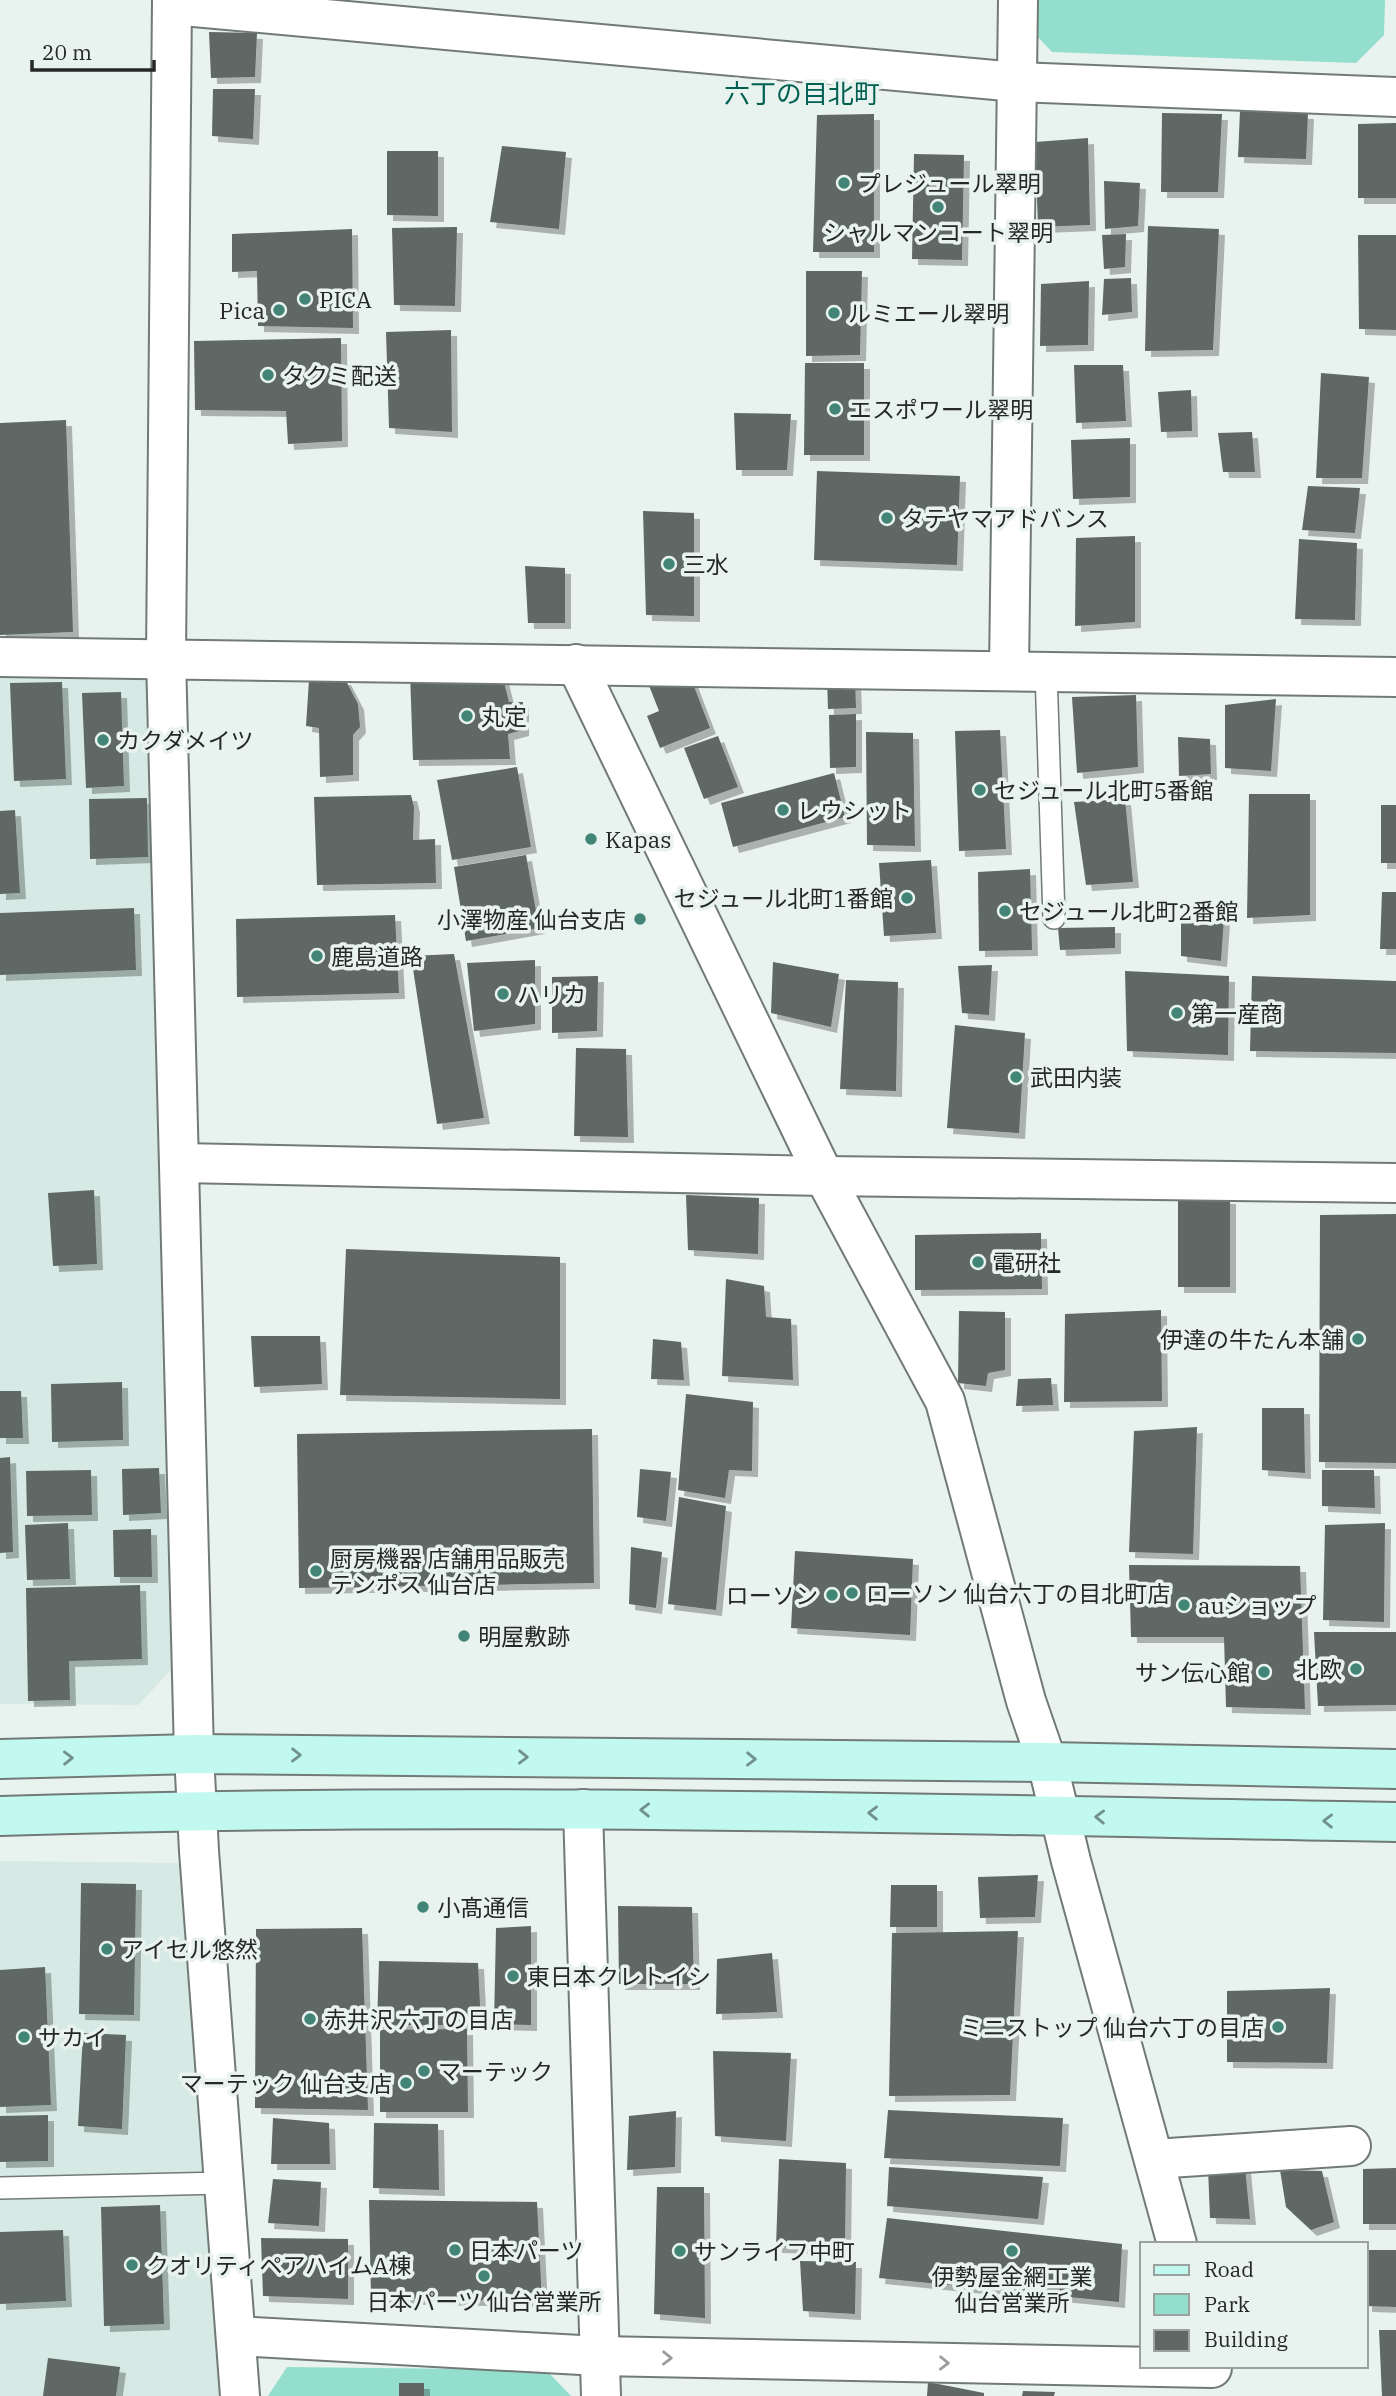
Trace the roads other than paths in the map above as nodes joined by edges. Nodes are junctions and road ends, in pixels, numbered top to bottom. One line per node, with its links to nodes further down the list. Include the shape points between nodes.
1 (1018, 0): 3 (street)
2 (172, 2): 3 (street); 6 (street)
3 (1017, 82): 4 (street); 8 (street)
4 (1396, 97)
5 (0, 657): 6 (street)
6 (166, 657): 7 (street); 11 (street)
7 (576, 664): 8 (street); 12 (street)
8 (1027, 671): 9 (street); 10 (lane)
9 (1396, 677)
10 (1054, 918)
11 (180, 1164): 12 (street); 14 (street)
12 (824, 1176): 13 (street); 16 (street, via 945,1401 1026,1701)
13 (1396, 1183)
14 (194, 1754): 15 (street, one-way to 14); 16 (street, one-way to 16); 19 (street)
15 (0, 1759)
16 (1047, 1762): 17 (street); 21 (street)
17 (1396, 1769)
18 (583, 1809): 19 (street); 21 (street, one-way to 18); 29 (street)
19 (197, 1810): 20 (street); 25 (street)
20 (0, 1816)
21 (1061, 1816): 22 (street, one-way to 21); 24 (street)
22 (1396, 1822)
23 (1351, 2146): 24 (street)
24 (1154, 2160): 27 (street)
25 (224, 2183): 26 (lane); 28 (street)
26 (0, 2188)
27 (1176, 2242)
28 (236, 2336): 29 (street); 32 (street)
29 (599, 2356): 31 (street, one-way to 31); 33 (street)
30 (1214, 2377): 31 (street, one-way to 30)
31 (890, 2379)
32 (240, 2396)
33 (601, 2396)

